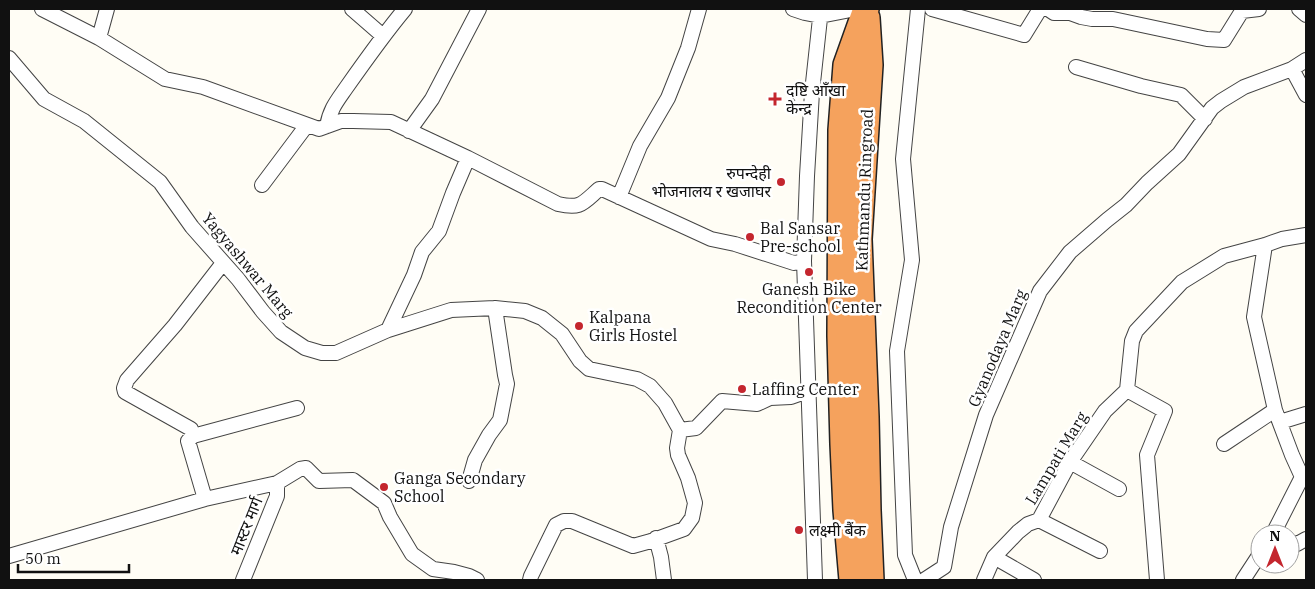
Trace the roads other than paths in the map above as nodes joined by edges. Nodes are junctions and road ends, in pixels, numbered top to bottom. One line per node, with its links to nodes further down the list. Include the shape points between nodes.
1 (42, 9): 19 (street)
2 (107, 9): 19 (street)
3 (352, 9): 18 (street)
4 (405, 9): 18 (street)
5 (479, 9): 28 (street, via 432,99)
6 (699, 9): 31 (street, via 668,98 640,146)
7 (793, 9): 16 (street, via 805,14)
8 (856, 9): 16 (street)
9 (866, 9): 63 (highway, Kathmandu Ringroad, via 846,65 841,130 842,444); 64 (highway, Kathmandu Ringroad, via 870,65 859,239)
10 (918, 9): 65 (street, via 903,159 912,260 897,351 905,555)
11 (932, 9): 12 (street, via 1024,35)
12 (1040, 9)
13 (1048, 9): 14 (street, via 1054,13 1113,19 1224,40 1242,11)
14 (1259, 9)
15 (1299, 9): 17 (street)
16 (820, 12): 34 (street, via 812,92)
17 (1306, 15)
18 (383, 36): 27 (street, via 334,104)
19 (99, 38): 26 (street, via 165,79 203,87)
20 (9, 58): 35 (street, Yagyashwar Marg, via 44,98 84,121 160,182)
21 (1306, 60): 23 (street, Gyanodaya Marg)
22 (1076, 67): 25 (street, via 1181,95)
23 (1292, 69): 24 (street); 25 (street, Gyanodaya Marg, via 1244,87 1212,108)
24 (1306, 95)
25 (1205, 119): 66 (street, Gyanodaya Marg, via 1179,154 1070,252 1040,291 986,416 951,527 944,567)
26 (307, 125): 27 (street, via 319,129); 30 (street)
27 (328, 126): 28 (street, via 341,121 391,122)
28 (409, 132): 29 (street)
29 (468, 158): 31 (street, via 558,204 572,207 582,204 598,189); 37 (street, via 439,231 422,252)
30 (262, 185)
31 (619, 196): 34 (street, via 711,239 794,263)
32 (1306, 235): 33 (street)
33 (1265, 245): 38 (street, via 1224,256 1182,282 1136,331); 42 (street, via 1254,317)
34 (804, 261): 39 (street)
35 (223, 263): 37 (street, Yagyashwar Marg, via 281,332 304,348 336,353); 44 (street, via 127,380 124,388 125,392 191,429)
36 (495, 308): 37 (street, Yagyashwar Marg, via 451,310); 43 (street, Yagyashwar Marg, via 525,311 542,318 562,334 589,369 638,379 650,386 665,403); 47 (street, via 506,396 500,420 475,460)
37 (388, 330)
38 (1127, 390): 46 (street, Lampati Marg, via 1105,411); 69 (street, via 1165,412 1147,454)
39 (808, 392): 43 (street, via 770,398 757,404 722,401 696,428); 62 (street)
40 (297, 408): 44 (street)
41 (1306, 414): 42 (street)
42 (1277, 416): 45 (street); 52 (street, via 1302,477)
43 (680, 430): 53 (street, via 677,448 695,503 692,518 684,529)
44 (193, 436): 50 (street, via 188,441)
45 (1224, 444)
46 (1070, 462): 49 (street); 51 (street, Lampati Marg)
47 (469, 481)
48 (277, 483): 50 (street); 58 (street, मास्टर मार्ग, via 278,496); 59 (street, via 306,468 319,481 353,480 384,503 412,554 433,569)
49 (1119, 489)
50 (205, 499): 55 (street)
51 (1039, 520): 54 (street); 56 (street, Lampati Marg, via 1018,532)
52 (1278, 524)
53 (656, 538): 60 (street, via 633,546 572,521 564,521 556,524); 61 (street)
54 (1100, 551)
55 (9, 556)
56 (994, 558): 67 (street, Lampati Marg); 68 (street)
57 (1250, 569): 70 (street)
58 (243, 580)
59 (477, 580)
60 (530, 580)
61 (664, 580)
62 (815, 580)
63 (852, 580)
64 (871, 580)
65 (915, 580)
66 (924, 580)
67 (984, 580)
68 (1034, 580)
69 (1157, 580)
70 (1243, 580)

